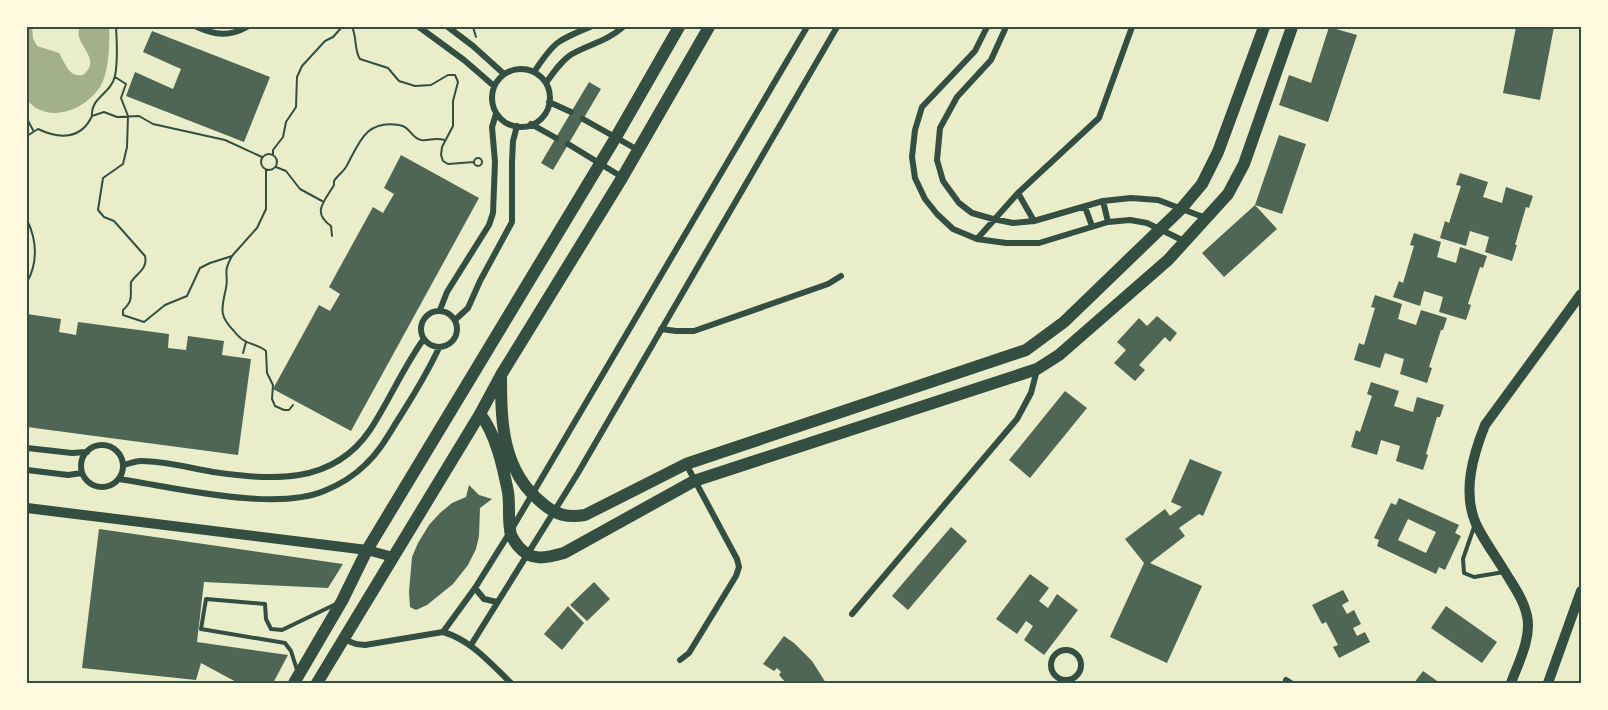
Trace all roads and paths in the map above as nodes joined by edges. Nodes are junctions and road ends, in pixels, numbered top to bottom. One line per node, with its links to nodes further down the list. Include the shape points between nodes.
1 (116, 27): 21 (path)
2 (197, 27): 3 (street, via 214,34 236,33)
3 (247, 27)
4 (342, 27): 40 (path, via 302,66 297,76 296,107)
5 (352, 27): 37 (path, via 357,56 388,68 399,81 424,86 448,75 458,78 453,126)
6 (419, 27): 23 (street)
7 (448, 27): 20 (street)
8 (590, 27): 19 (street, via 552,46)
9 (623, 27): 22 (street, via 611,38 571,55)
10 (679, 27): 35 (main road)
11 (709, 27): 39 (main road)
12 (807, 27): 87 (street)
13 (837, 27): 68 (street)
14 (987, 27): 60 (street, via 975,51 922,107 912,157 915,178 925,199 953,229)
15 (1006, 27): 52 (street, via 991,60 957,97 940,128 937,159 943,182 959,203 972,213)
16 (1132, 27): 47 (street, via 1099,118)
17 (1264, 27): 51 (main road, via 1218,152 1202,184)
18 (1292, 27): 53 (main road, via 1244,164 1228,194)
19 (534, 72): 20 (street, via 519,69); 22 (street)
20 (504, 74): 23 (street)
21 (115, 77): 27 (path, via 108,91 95,102); 28 (path, via 126,84 121,98)
22 (546, 83): 24 (street)
23 (494, 86): 26 (street, via 491,100)
24 (549, 102): 25 (street); 31 (street, via 543,116)
25 (571, 112)
26 (496, 114): 32 (street); 66 (street, via 492,127 493,213)
27 (92, 116): 28 (path, via 104,112); 33 (path, via 77,133 57,136)
28 (128, 116): 41 (path, via 225,140); 62 (path, via 123,164 103,178 98,206 101,214 114,221 145,256 146,265 131,282 130,302 123,315 144,322 165,305 187,296 200,268)
29 (27, 119): 33 (path)
30 (583, 119): 35 (street)
31 (531, 124): 32 (street); 36 (street)
32 (517, 126): 67 (street, via 513,141 512,222 468,308)
33 (33, 130): 34 (path)
34 (27, 136)
35 (616, 137): 39 (street); 43 (main road)
36 (556, 138)
37 (444, 140): 42 (path, via 443,161); 48 (path, via 422,140 400,125 368,129)
38 (568, 144): 43 (street)
39 (638, 150): 46 (main road)
40 (273, 154): 41 (path); 44 (path)
41 (262, 157): 45 (path)
42 (474, 162)
43 (599, 164): 46 (street); 92 (main road)
44 (276, 167): 45 (path); 48 (path, via 286,171 300,189)
45 (266, 170): 62 (path, via 266,209 254,233)
46 (622, 178): 74 (main road)
47 (1018, 193): 52 (street); 55 (street)
48 (322, 201): 59 (path, via 323,221 331,226)
49 (1103, 201): 50 (street); 51 (street, via 1149,199); 56 (street)
50 (1085, 207): 55 (street); 57 (street)
51 (1181, 208): 53 (street); 58 (main road)
52 (993, 219): 55 (street, via 1013,223); 60 (street)
53 (1208, 219): 61 (main road)
54 (27, 220): 64 (path, via 35,245 34,265)
55 (1034, 220)
56 (1108, 222): 57 (street); 58 (street, via 1130,220)
57 (1092, 226): 60 (street, via 1039,243)
58 (1161, 229): 61 (street); 75 (main road, via 1064,322 1026,350)
59 (332, 236)
60 (977, 239)
61 (1186, 242): 73 (main road, via 1059,356)
62 (232, 256): 70 (path, via 226,266 222,311 227,324)
63 (840, 276): 68 (street, via 828,284 694,331)
64 (27, 282)
65 (1581, 294): 90 (street, via 1485,425 1468,498)
66 (440, 310): 67 (street); 69 (street, via 424,317 420,326)
67 (455, 320): 71 (street, via 457,335 447,346)
68 (662, 329): 89 (street)
69 (423, 340): 71 (street); 82 (street, via 369,431 343,457 320,471 267,478 140,460)
70 (246, 342): 72 (path); 76 (path, via 266,351 275,406 288,410)
71 (439, 348): 85 (street, via 380,449 366,464 323,492 265,499)
72 (243, 353)
73 (1037, 369): 78 (main road); 100 (street, via 1031,393 1017,419)
74 (501, 375): 77 (main road); 87 (main road, via 506,450)
75 (896, 393): 78 (main road); 81 (main road)
76 (293, 405)
77 (480, 414): 91 (main road, via 495,438 508,492); 94 (main road)
78 (902, 414): 86 (main road)
79 (27, 448): 80 (street)
80 (87, 452): 82 (street, via 98,444 112,446 122,457); 84 (street, via 81,463)
81 (686, 464): 86 (street); 89 (main road, via 585,514 572,517)
82 (123, 465): 85 (street)
83 (27, 470): 84 (street)
84 (82, 473): 85 (street, via 93,486 107,487)
85 (119, 479)
86 (694, 481): 93 (main road, via 564,553 542,558); 104 (street, via 739,567 689,653)
87 (531, 494): 89 (main road); 91 (street)
88 (27, 508): 92 (street)
89 (554, 513): 93 (street)
90 (1476, 523): 95 (street); 95 (lane, via 1463,559 1464,573 1474,577)
91 (510, 532): 93 (main road); 96 (street)
92 (367, 550): 94 (street); 98 (main road)
93 (527, 555): 99 (street)
94 (393, 557): 102 (main road)
95 (1505, 572): 109 (street, via 1528,618 1526,642)
96 (475, 588): 99 (street, via 484,598); 101 (street)
97 (1581, 591): 110 (street)
98 (342, 601): 105 (main road); 105 (lane, via 282,630 271,629 266,604 206,599 201,629 285,643 291,651)
99 (497, 602): 103 (street)
100 (852, 614)
101 (443, 632): 102 (street, via 365,645); 103 (street)
102 (343, 639): 107 (main road)
103 (471, 645): 108 (street)
104 (680, 660)
105 (296, 679)
106 (1060, 681): 106 (street, via 1075,677 1080,668 1079,658 1072,650 1062,650 1054,656 1051,667)
107 (317, 683)
108 (511, 683)
109 (1511, 683)
110 (1548, 683)

